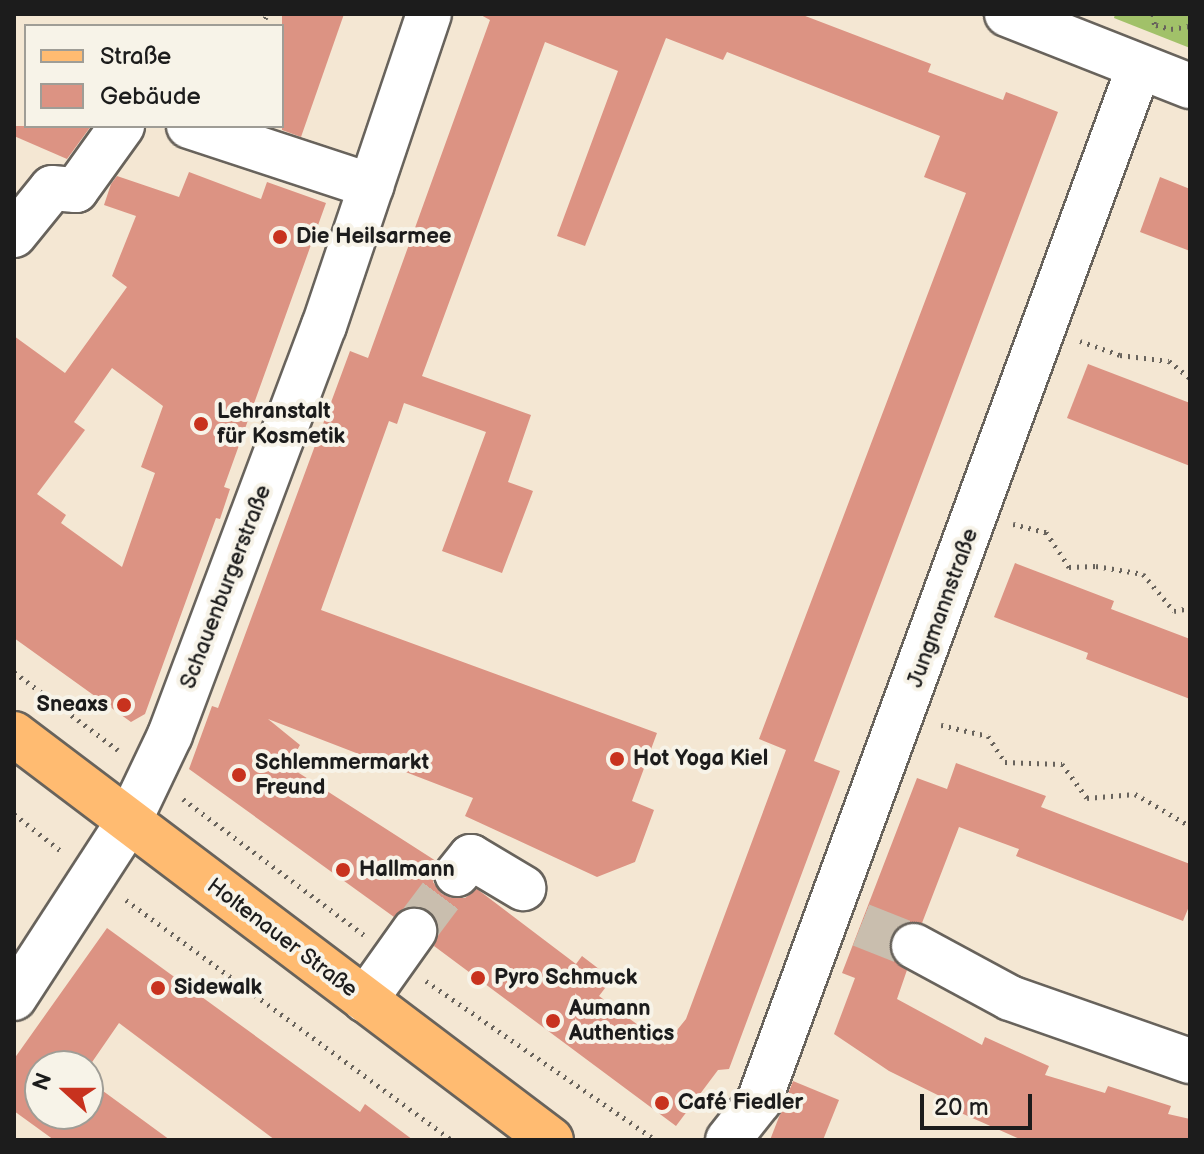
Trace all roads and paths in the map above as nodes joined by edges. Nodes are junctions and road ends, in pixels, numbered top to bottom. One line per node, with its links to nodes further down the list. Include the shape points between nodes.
1 (429, 14): 9 (street, Schauenburgerstraße)
2 (1007, 14): 5 (street)
3 (1156, 25): 4 (path)
4 (1190, 26)
5 (1139, 67): 6 (street); 11 (street, Jungmannstraße)
6 (1190, 86)
7 (121, 128): 10 (street, via 76,190 52,188)
8 (195, 128): 9 (street)
9 (371, 186): 18 (street, Schauenburgerstraße, via 242,546)
10 (14, 235)
11 (1046, 326): 12 (path, via 1120,355 1169,361); 13 (street, Jungmannstraße)
12 (1190, 378)
13 (977, 515): 14 (path, via 1046,532 1069,567 1143,574 1174,611); 16 (street, Jungmannstraße)
14 (1190, 608)
15 (14, 672): 18 (path)
16 (902, 718): 21 (path, via 988,736 1005,762 1062,764 1087,798 1135,794); 33 (street, Jungmannstraße, via 845,918 759,1101)
17 (14, 734): 20 (main road, Holtenauer Straße)
18 (151, 775): 20 (street, Schauenburgerstraße); 25 (path)
19 (14, 814): 23 (path)
20 (129, 821): 23 (street, Schauenburgerstraße); 28 (main road, Holtenauer Straße)
21 (1190, 826)
22 (457, 874): 24 (street, via 471,857)
23 (94, 876): 27 (street, Schauenburgerstraße); 30 (path)
24 (523, 888)
25 (405, 945): 28 (street); 32 (path)
26 (914, 946): 29 (street, via 1010,998)
27 (14, 998)
28 (365, 1000): 31 (main road, Holtenauer Straße)
29 (1190, 1061)
30 (452, 1140)
31 (551, 1140)
32 (656, 1140)
33 (728, 1140)

